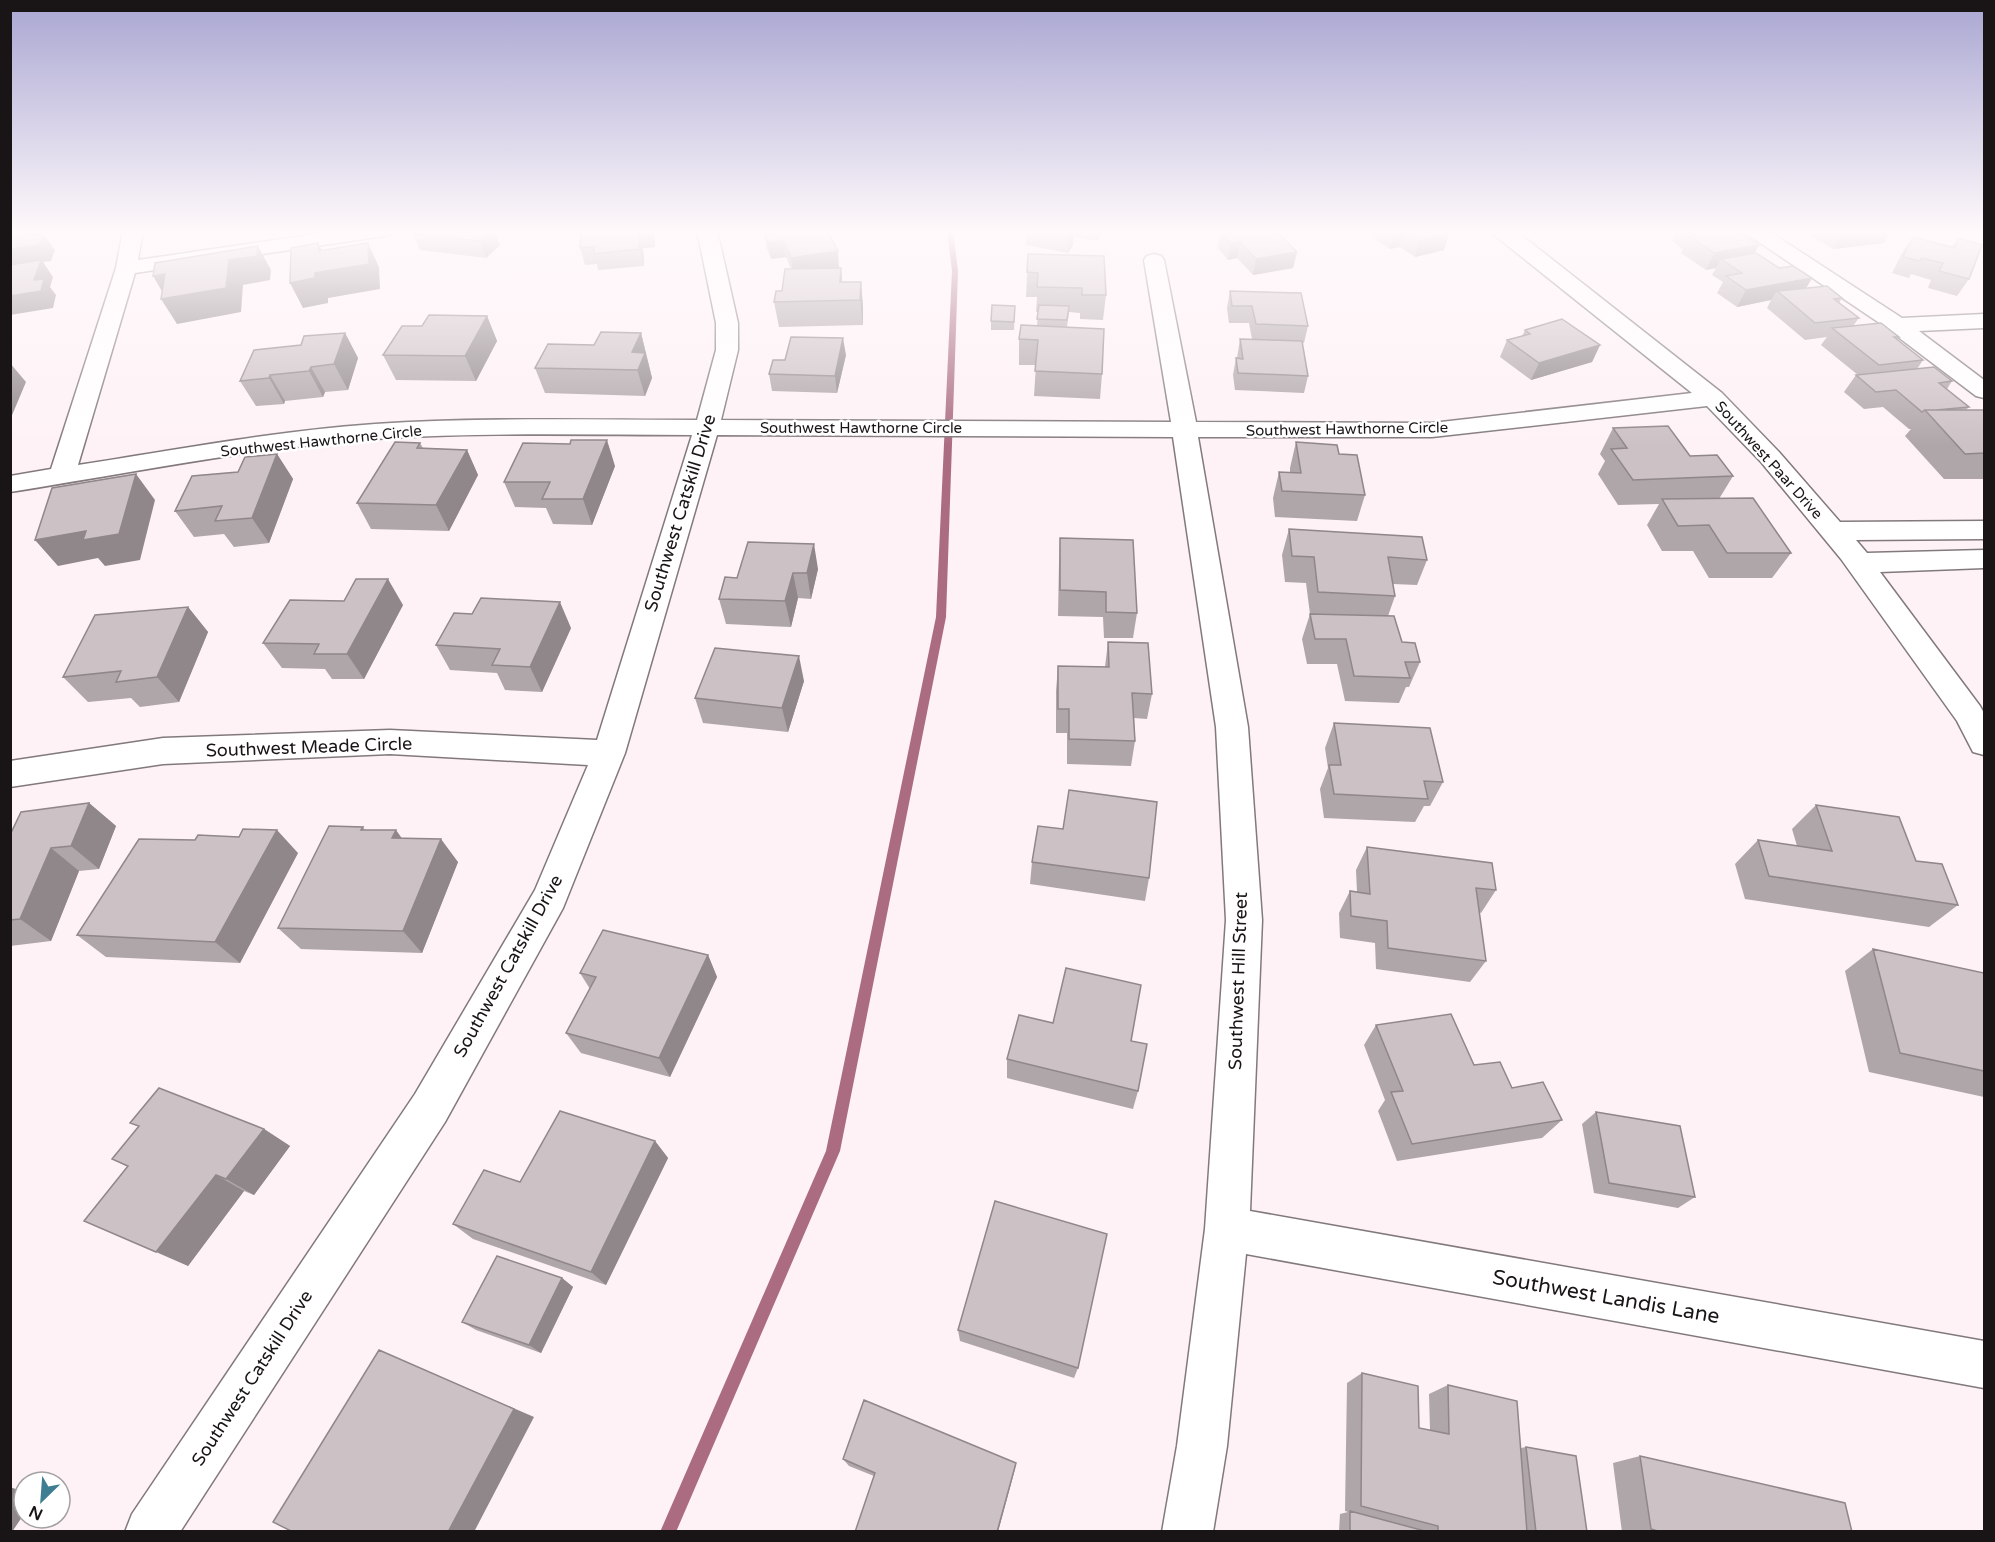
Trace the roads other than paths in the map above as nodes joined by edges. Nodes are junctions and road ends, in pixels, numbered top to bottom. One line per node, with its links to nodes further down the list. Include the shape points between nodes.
1 (116, 302): 12 (street)
2 (722, 302): 10 (street, Southwest Catskill Drive, via 727,350)
3 (1162, 302): 11 (street, Southwest Hill Street)
4 (1593, 302): 9 (street, Southwest Paar Drive)
5 (1863, 302): 7 (street)
6 (1984, 321): 7 (street)
7 (1898, 325): 8 (street)
8 (1984, 391)
9 (1713, 398): 11 (street, Southwest Hawthorne Circle, via 1432,430); 15 (street, Southwest Paar Drive)
10 (707, 428): 11 (street, Southwest Hawthorne Circle); 12 (street, Southwest Hawthorne Circle, via 479,427 373,432 257,445); 19 (street, Southwest Catskill Drive)
11 (1185, 431): 21 (street, Southwest Hill Street, via 1232,727 1244,920)
12 (62, 476): 13 (street, Southwest Hawthorne Circle)
13 (10, 484)
14 (1984, 530): 15 (street)
15 (1834, 531): 17 (street, Southwest Paar Drive)
16 (1984, 559): 17 (street)
17 (1859, 563): 18 (street, Southwest Paar Drive, via 1969,714)
18 (1984, 743)
19 (609, 753): 20 (street, Southwest Meade Circle, via 390,742 163,751); 23 (street, Southwest Catskill Drive, via 550,897 430,1108)
20 (10, 774)
21 (1227, 1229): 22 (street, Southwest Landis Lane); 24 (street, Southwest Hill Street, via 1202,1446)
22 (1984, 1365)
23 (150, 1532)
24 (1187, 1532)

